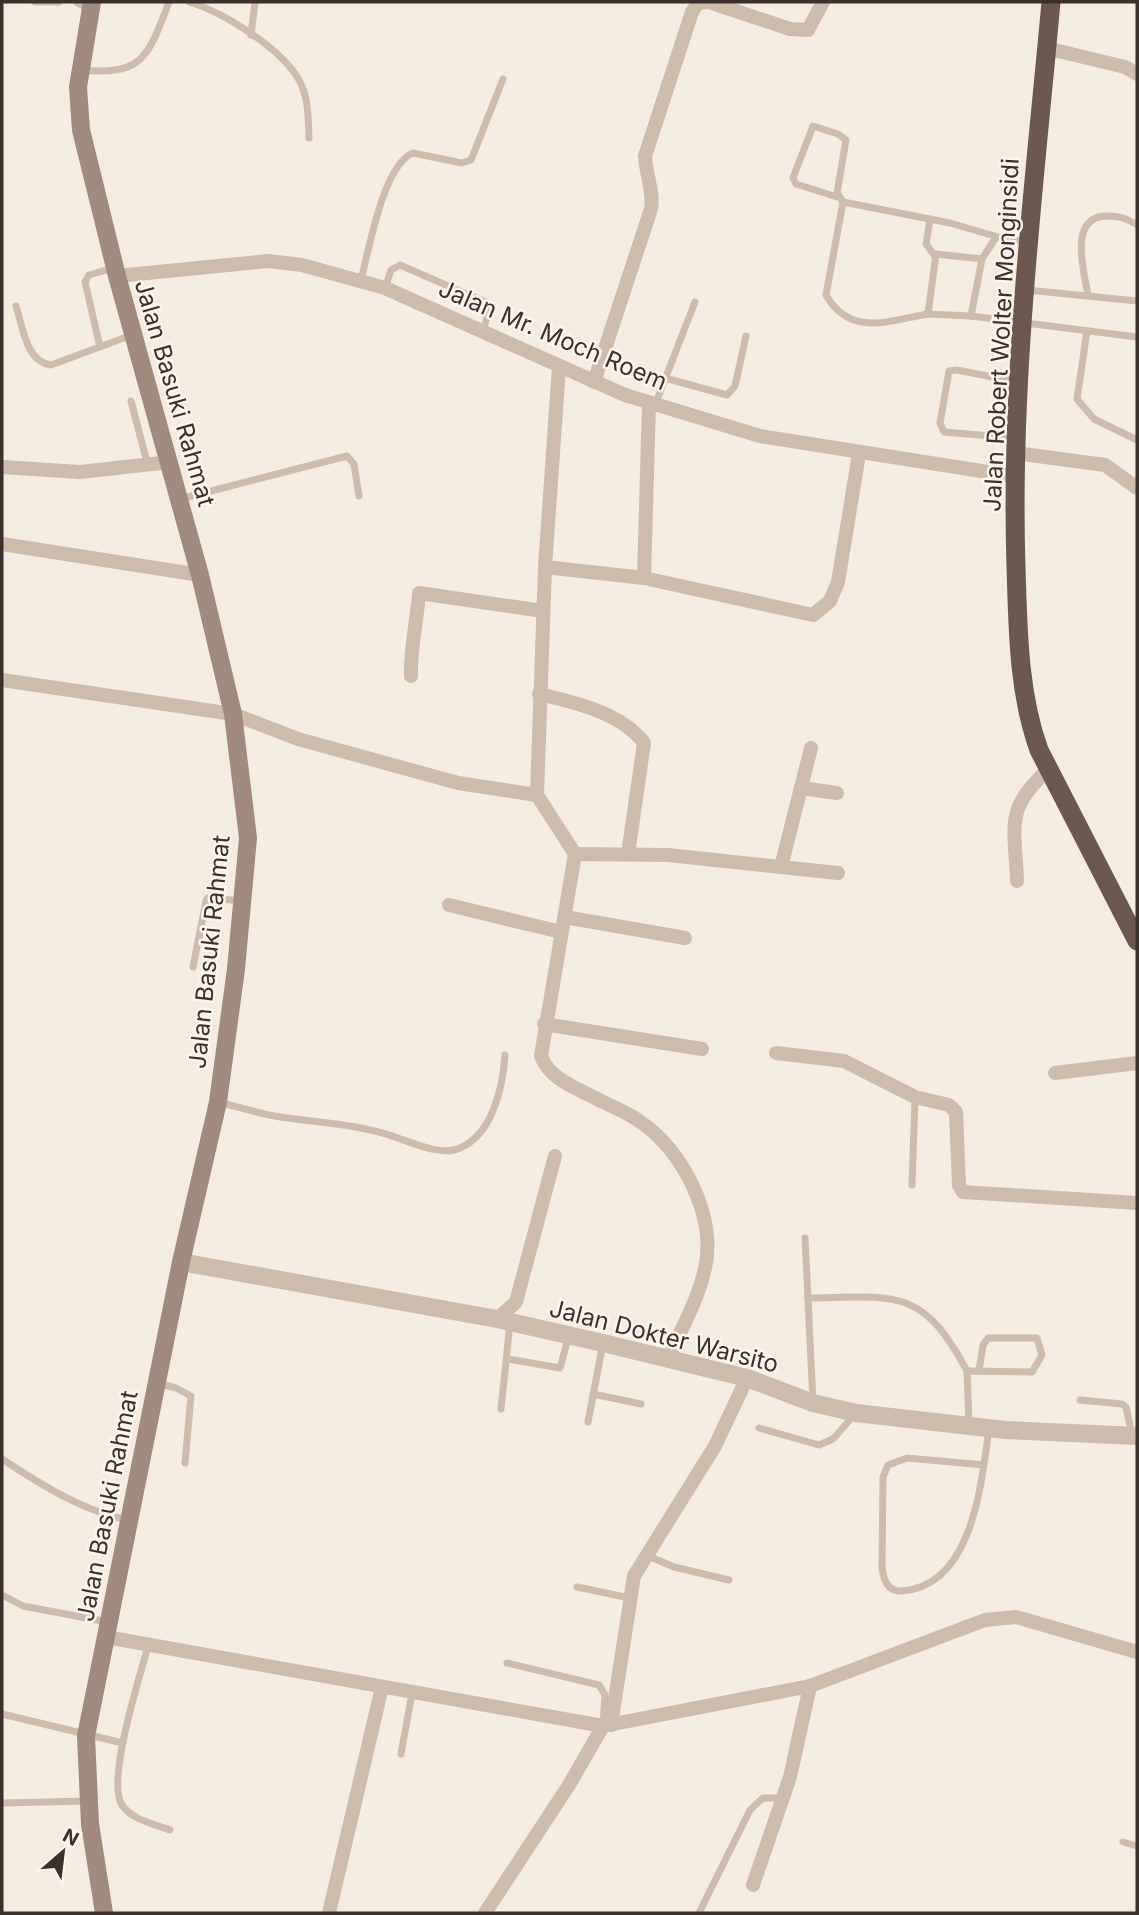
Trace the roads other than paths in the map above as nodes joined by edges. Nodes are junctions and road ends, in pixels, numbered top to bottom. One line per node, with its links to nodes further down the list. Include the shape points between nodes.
1 (36, 2): 2 (lane)
2 (59, 2)
3 (169, 2): 12 (lane, via 153,44 133,66 121,71)
4 (189, 2): 10 (lane)
5 (255, 2): 10 (lane)
6 (707, 2): 7 (street, via 790,30 808,30); 42 (street, via 698,3 692,12 645,156 651,209)
7 (823, 2)
8 (1051, 2): 11 (highway, Jalan Robert Wolter Monginsidi)
9 (86, 4): 12 (main road, Jalan Basuki Rahmat)
10 (251, 35): 15 (lane, via 299,80 307,101)
11 (1046, 48): 13 (street); 20 (highway, Jalan Robert Wolter Monginsidi)
12 (81, 69): 23 (main road, Jalan Basuki Rahmat, via 81,130)
13 (1137, 74)
14 (503, 79): 24 (lane, via 471,160 462,163 413,153 399,163 382,204)
15 (309, 138)
16 (840, 200): 16 (lane, via 846,140 813,127 793,178 796,184); 17 (lane); 31 (lane, via 825,295 835,312 864,324)
17 (930, 219): 19 (lane); 21 (lane, via 926,244)
18 (1137, 225): 27 (lane, via 1127,218 1103,216 1089,223 1080,239)
19 (996, 237): 20 (lane); 22 (lane)
20 (1027, 241): 26 (highway, Jalan Robert Wolter Monginsidi)
21 (935, 256): 22 (lane); 31 (lane)
22 (982, 259): 32 (lane)
23 (116, 272): 24 (street, Jalan Mr. Moch Roem, via 268,261); 36 (main road, Jalan Basuki Rahmat); 39 (lane, via 85,278)
24 (361, 280): 25 (street, Jalan Mr. Moch Roem)
25 (385, 288): 34 (street, Jalan Mr. Moch Roem); 34 (lane, via 391,270 400,265 438,279 485,302 488,315)
26 (1024, 289): 27 (lane); 33 (highway, Jalan Robert Wolter Monginsidi)
27 (1087, 295): 28 (lane)
28 (1137, 301)
29 (695, 302): 41 (lane)
30 (16, 306): 39 (lane, via 32,353 42,364)
31 (928, 314): 32 (lane)
32 (971, 316): 33 (lane)
33 (1022, 324): 35 (lane); 43 (highway, Jalan Robert Wolter Monginsidi)
34 (482, 330): 40 (street, Jalan Mr. Moch Roem)
35 (1087, 331): 38 (lane); 46 (lane, via 1077,399 1094,419)
36 (134, 334): 39 (lane); 49 (main road, Jalan Basuki Rahmat)
37 (746, 336): 41 (lane, via 735,386 727,395)
38 (1137, 337)
39 (100, 347)
40 (559, 367): 42 (street, Jalan Mr. Moch Roem); 57 (street)
41 (665, 378): 45 (lane)
42 (594, 382): 45 (street, Jalan Mr. Moch Roem)
43 (1019, 382): 47 (highway, Jalan Robert Wolter Monginsidi); 47 (lane, via 949,371 940,423 944,432)
44 (131, 401): 50 (lane)
45 (652, 404): 48 (street, Jalan Mr. Moch Roem, via 760,436); 59 (street)
46 (1137, 440)
47 (1015, 445): 52 (highway, Jalan Robert Wolter Monginsidi); 53 (street, via 1105,465)
48 (859, 454): 52 (street, Jalan Mr. Moch Roem); 59 (street, via 838,582 830,601 813,615)
49 (170, 462): 50 (street); 55 (main road, Jalan Basuki Rahmat)
50 (148, 466): 51 (street, via 80,472)
51 (2, 467)
52 (1013, 476): 66 (highway, Jalan Robert Wolter Monginsidi, via 1024,685 1031,728)
53 (1137, 488)
54 (359, 496): 55 (lane, via 354,464 347,456)
55 (180, 499): 58 (main road, Jalan Basuki Rahmat)
56 (2, 544): 58 (street)
57 (545, 567): 59 (street); 60 (street)
58 (200, 575): 64 (main road, Jalan Basuki Rahmat)
59 (644, 578)
60 (543, 611): 61 (street, via 419,593 410,647); 63 (street)
61 (411, 676)
62 (2, 680): 64 (street)
63 (539, 694): 69 (street); 71 (street, via 580,704 636,732 644,743)
64 (233, 715): 69 (street, via 298,739 458,783); 75 (main road, Jalan Basuki Rahmat, via 248,838)
65 (811, 748): 67 (street)
66 (1049, 769): 74 (street, via 1018,804); 80 (highway, Jalan Robert Wolter Monginsidi)
67 (801, 788): 68 (street); 72 (street)
68 (837, 793)
69 (537, 795): 70 (street)
70 (575, 854): 71 (street); 77 (street)
71 (628, 854): 72 (street)
72 (781, 867): 73 (street)
73 (838, 873)
74 (1017, 881)
75 (244, 901): 81 (lane, via 208,898); 89 (main road, Jalan Basuki Rahmat)
76 (449, 905): 78 (street)
77 (565, 917): 78 (street); 79 (street)
78 (561, 932): 82 (street)
79 (685, 938)
80 (1137, 941)
81 (193, 967)
82 (544, 1024): 83 (street); 99 (street, via 541,1056 551,1073 643,1123 665,1145 693,1190 708,1235 708,1255)
83 (702, 1049)
84 (776, 1053): 88 (street, via 844,1061)
85 (505, 1055): 89 (lane, via 503,1082 481,1132 461,1148 448,1151 363,1127 280,1117)
86 (1137, 1063): 87 (street)
87 (1055, 1073)
88 (915, 1097): 91 (lane); 92 (street, via 949,1105 956,1112 963,1192)
89 (218, 1102): 94 (main road, Jalan Basuki Rahmat)
90 (555, 1156): 96 (street, via 516,1302)
91 (912, 1185)
92 (1137, 1203)
93 (806, 1238): 95 (lane)
94 (181, 1262): 96 (street, Jalan Dokter Warsito); 104 (main road, Jalan Basuki Rahmat)
95 (808, 1298): 101 (lane, via 905,1302 936,1321); 107 (lane)
96 (504, 1321): 97 (street, Jalan Dokter Warsito); 100 (lane)
97 (569, 1335): 98 (street, Jalan Dokter Warsito); 100 (lane, via 560,1368)
98 (603, 1343): 99 (street, Jalan Dokter Warsito); 105 (lane)
99 (668, 1358): 103 (street, Jalan Dokter Warsito)
100 (508, 1360): 109 (lane)
101 (967, 1371): 102 (lane); 112 (lane)
102 (979, 1371): 102 (lane, via 1032,1373 1042,1355 1037,1338 988,1338)
103 (747, 1378): 107 (street, Jalan Dokter Warsito); 120 (street, via 715,1446)
104 (157, 1383): 117 (lane, via 191,1396); 119 (main road, Jalan Basuki Rahmat)
105 (593, 1394): 108 (lane); 111 (lane)
106 (1080, 1401): 115 (lane, via 1122,1404)
107 (813, 1403): 110 (street, Jalan Dokter Warsito)
108 (641, 1404)
109 (501, 1409)
110 (856, 1413): 112 (street, Jalan Dokter Warsito); 113 (lane, via 833,1439 819,1445)
111 (588, 1422)
112 (969, 1426): 114 (street, Jalan Dokter Warsito)
113 (759, 1428)
114 (989, 1428): 115 (street, Jalan Dokter Warsito); 118 (lane)
115 (1135, 1436)
116 (2, 1459): 119 (lane, via 106,1516)
117 (186, 1463)
118 (984, 1465): 118 (lane, via 972,1522 946,1570 915,1589 899,1592 890,1587 883,1581 882,1566 883,1477 888,1465 907,1458)
119 (131, 1520): 125 (main road, Jalan Basuki Rahmat)
120 (648, 1556): 121 (lane); 124 (street, via 634,1576)
121 (730, 1580)
122 (577, 1587): 124 (lane)
123 (2, 1595): 125 (lane, via 23,1606)
124 (630, 1598): 133 (street)
125 (107, 1630): 126 (street); 134 (main road, Jalan Basuki Rahmat)
126 (148, 1646): 130 (street); 135 (lane)
127 (1137, 1652): 129 (street, via 1016,1617 985,1619)
128 (507, 1663): 133 (lane, via 599,1685 605,1695)
129 (810, 1686): 133 (street); 137 (street)
130 (382, 1687): 131 (street); 145 (street)
131 (412, 1693): 133 (street); 136 (lane)
132 (2, 1714): 134 (lane)
133 (607, 1726): 146 (street)
134 (86, 1736): 135 (lane); 138 (main road, Jalan Basuki Rahmat)
135 (123, 1743): 140 (lane, via 116,1783 121,1804 133,1816)
136 (401, 1754)
137 (782, 1798): 143 (street); 147 (lane, via 763,1798 750,1810)
138 (88, 1801): 139 (lane); 144 (main road, Jalan Basuki Rahmat)
139 (2, 1803)
140 (170, 1830)
141 (1123, 1842): 142 (lane)
142 (1137, 1846)
143 (753, 1885)
144 (104, 1913)
145 (329, 1913)
146 (485, 1913)
147 (699, 1913)

